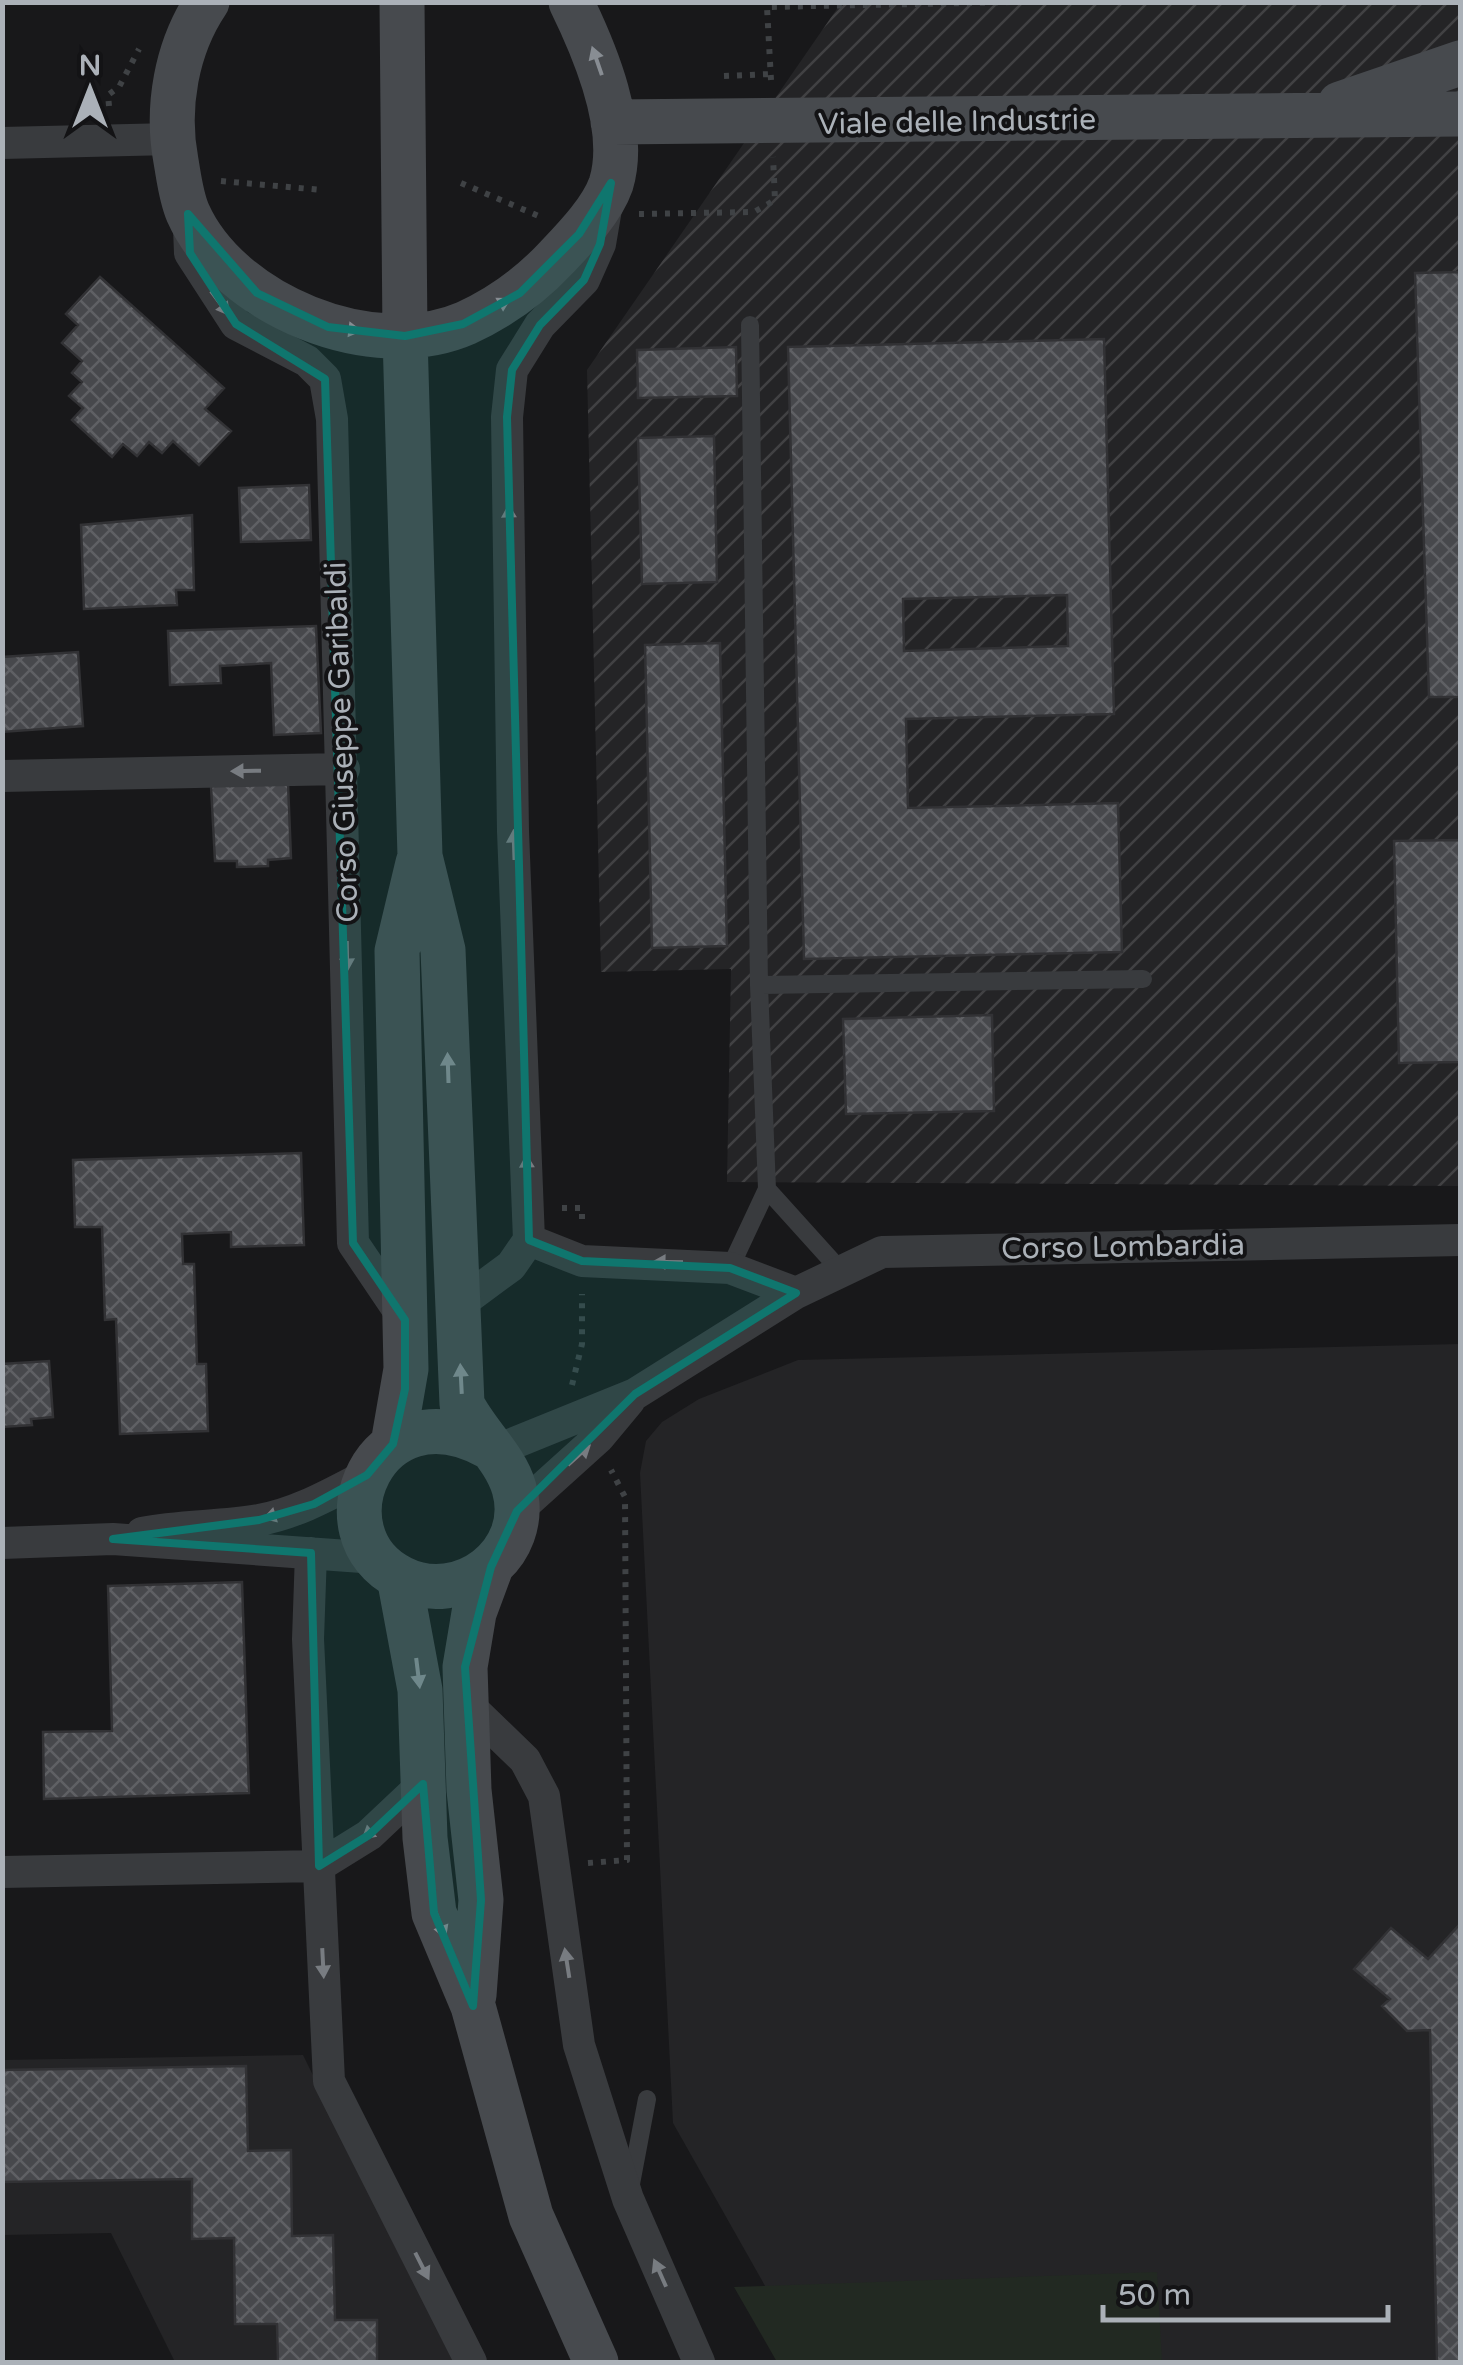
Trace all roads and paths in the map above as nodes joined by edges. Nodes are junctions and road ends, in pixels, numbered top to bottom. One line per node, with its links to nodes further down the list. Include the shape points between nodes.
1 (207, 2): 11 (street, Corso Giuseppe Garibaldi, via 175,79)
2 (402, 2): 17 (street, Corso Giuseppe Garibaldi)
3 (571, 2): 9 (street, one-way to 3, via 598,57)
4 (1460, 63): 8 (street, Viale delle Industrie)
5 (770, 74): 6 (path)
6 (714, 76)
7 (1460, 114): 8 (street, Viale delle Industrie)
8 (1300, 118): 9 (street, Viale delle Industrie)
9 (614, 122): 13 (street)
10 (2, 144): 11 (street)
11 (180, 178): 14 (path); 17 (street, one-way to 17, via 220,258 257,292 328,327); 18 (street, Corso Giuseppe Garibaldi, one-way to 18, via 190,254 236,324 306,361 325,379 332,419)
12 (461, 183): 15 (path)
13 (611, 184): 15 (street); 24 (street, one-way to 13, via 513,830 507,417 512,370 540,325 584,280 600,244)
14 (322, 190)
15 (579, 234): 17 (street, one-way to 15, via 463,324 520,292)
16 (750, 325): 22 (lane)
17 (405, 336): 20 (street, Corso Giuseppe Garibaldi)
18 (344, 769): 19 (street, one-way to 19); 30 (street, Corso Giuseppe Garibaldi, one-way to 30, via 352,1243)
19 (2, 776)
20 (420, 856): 29 (street, Corso Giuseppe Garibaldi, one-way to 20, via 443,950); 30 (street, Corso Giuseppe Garibaldi, via 397,951)
21 (1143, 979): 22 (lane)
22 (758, 985): 23 (lane)
23 (768, 1190): 26 (lane); 27 (lane)
24 (530, 1240): 26 (street, one-way to 24, via 582,1261); 29 (street, via 511,1266)
25 (1460, 1240): 27 (street, Corso Lombardia, via 882,1252)
26 (730, 1268): 28 (street)
27 (841, 1271): 28 (street, Corso Lombardia)
28 (796, 1294): 31 (street, Corso Lombardia)
29 (458, 1305): 32 (street, Corso Giuseppe Garibaldi, one-way to 29, via 462,1404)
30 (405, 1320): 33 (street, Corso Giuseppe Garibaldi, via 405,1389)
31 (635, 1394): 32 (street, Corso Lombardia); 34 (street, Corso Lombardia, one-way to 31, via 599,1437)
32 (489, 1449): 33 (street, via 465,1434 440,1430 416,1433); 34 (street, Corso Giuseppe Garibaldi, via 506,1469)
33 (380, 1459): 35 (street, one-way to 35, via 314,1504 259,1520 183,1525); 39 (street, Corso Giuseppe Garibaldi, via 361,1517)
34 (517, 1511): 38 (street, Corso Giuseppe Garibaldi, via 514,1532)
35 (113, 1540): 36 (street); 37 (street)
36 (2, 1544)
37 (312, 1553): 39 (street); 42 (street, via 308,1638)
38 (492, 1567): 39 (street, via 436,1588); 40 (street, Corso Giuseppe Garibaldi, via 468,1640)
39 (387, 1568): 41 (street, Corso Giuseppe Garibaldi, one-way to 41, via 417,1664)
40 (466, 1704): 44 (street, Corso Giuseppe Garibaldi, via 481,1900); 46 (street, one-way to 40, via 580,2045 544,1796 525,1760)
41 (423, 1784): 42 (street, one-way to 42, via 369,1835); 44 (street, Corso Giuseppe Garibaldi, one-way to 44, via 434,1913)
42 (319, 1866): 43 (street); 47 (street, one-way to 47, via 329,2081)
43 (2, 1872)
44 (473, 2006): 48 (street, Corso Giuseppe Garibaldi, via 531,2216)
45 (647, 2099): 46 (lane)
46 (628, 2199): 49 (street, one-way to 46)
47 (472, 2362)
48 (596, 2362)
49 (699, 2362)

